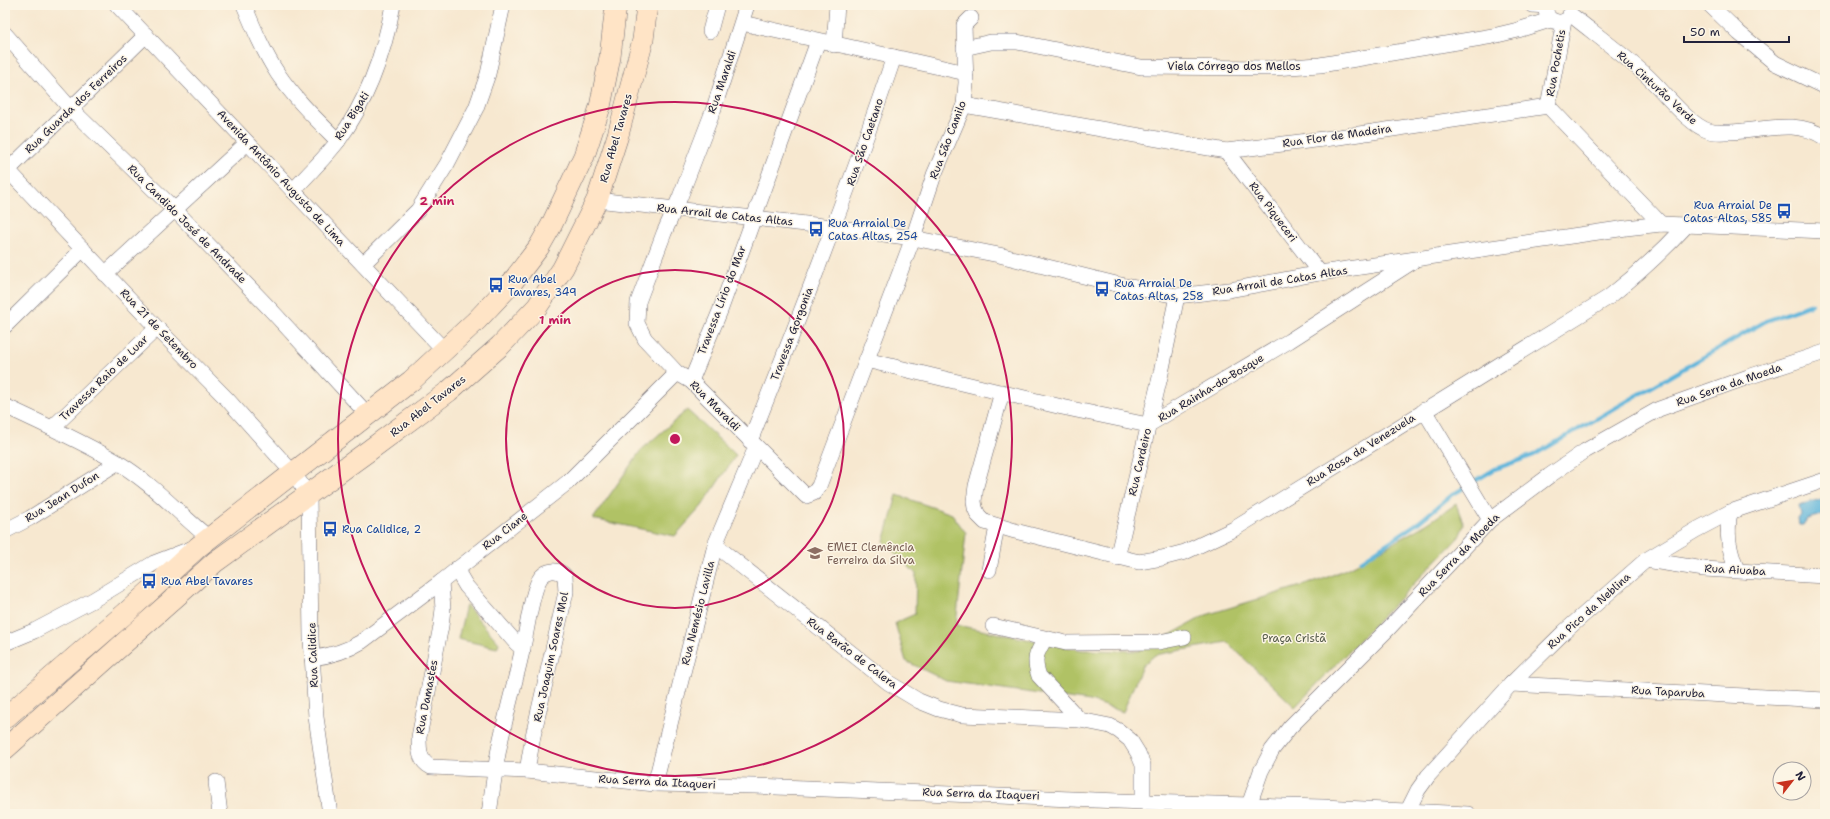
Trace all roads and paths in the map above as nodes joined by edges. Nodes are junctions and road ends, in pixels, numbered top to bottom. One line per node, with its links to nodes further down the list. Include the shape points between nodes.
1 (117, 5): 16 (street, Avenida Antônio Augusto de Lima)
2 (244, 5): 27 (street, via 278,74)
3 (393, 5): 27 (street, Rua Bigati, via 372,83)
4 (503, 5): 43 (street, via 488,74 476,108 447,164 418,210)
5 (616, 5): 46 (main road, via 610,57 601,100 584,156 551,226)
6 (647, 5): 32 (main road, Rua Abel Tavares, via 643,40)
7 (717, 5): 14 (street)
8 (747, 5): 13 (street, Rua Maraldi)
9 (837, 5): 18 (street)
10 (1710, 5): 22 (street, via 1775,63)
11 (1554, 11): 19 (street, Viela Córrego dos Mellos, via 1518,30 1486,37 1320,65 1273,68 1141,67 1006,41); 24 (street, Rua Pochetis); 26 (street, Rua Cinturão Verde, via 1647,76 1698,126 1710,132 1790,127 1808,129)
12 (971, 18): 19 (street, Rua São Camilo, via 964,25)
13 (742, 24): 17 (street); 34 (street, Rua Maraldi, via 713,111)
14 (710, 31)
15 (5, 34): 25 (street, Rua Candido José de Andrade)
16 (146, 36): 25 (street, Rua Guarda dos Ferreiros); 28 (street, Avenida Antônio Augusto de Lima)
17 (818, 41): 18 (street); 35 (street, Travessa Lírio do Mar, via 765,190)
18 (834, 45): 20 (street)
19 (964, 48): 21 (street, Rua São Camilo)
20 (894, 57): 21 (street); 38 (street, Rua São Caetano, via 848,190)
21 (966, 73): 23 (street, Rua São Camilo)
22 (1825, 87)
23 (964, 105): 29 (street, Rua Flor de Madeira); 40 (street, Rua São Camilo, via 934,175)
24 (1548, 106): 29 (street, Rua Flor de Madeira); 36 (street)
25 (71, 108): 30 (street, Rua Guarda dos Ferreiros); 33 (street, Rua Candido José de Andrade)
26 (1825, 138)
27 (338, 141): 31 (street, Rua Bigati)
28 (247, 143): 31 (street, Avenida Antônio Augusto de Lima); 33 (street)
29 (1226, 151): 45 (street, Rua Piqueceri)
30 (6, 170): 41 (street, Rua 21 de Setembro)
31 (293, 191): 43 (street, Avenida Antônio Augusto de Lima)
32 (597, 200): 34 (street, Rua Arrail de Catas Altas); 48 (main road, Rua Abel Tavares, via 563,268)
33 (175, 210): 44 (street); 60 (street, Rua Candido José de Andrade)
34 (675, 210): 35 (street, Rua Arrail de Catas Altas); 56 (street, Rua Maraldi, via 638,302 636,316 644,339)
35 (752, 219): 38 (street, Rua Arrail de Catas Altas); 57 (street, Travessa Lírio do Mar, via 720,311)
36 (1661, 224): 37 (street, Rua Arrail de Catas Altas); 42 (street, Rua Arrail de Catas Altas)
37 (1687, 225): 39 (street, Rua Arrail de Catas Altas); 61 (street, Rua Rosa da Venezuela, via 1644,269 1609,297)
38 (832, 227): 40 (street, Rua Arrail de Catas Altas); 64 (street, Travessa Gorgonia)
39 (1825, 232)
40 (913, 238): 47 (street, Rua Arrail de Catas Altas); 55 (street, Rua Maraldi)
41 (83, 249): 44 (street, Rua 21 de Setembro); 50 (street)
42 (1416, 259): 45 (street, Rua Arrail de Catas Altas); 62 (street, Rua Rainha-do-Bosque, via 1289,341)
43 (363, 264): 53 (street, Avenida Antônio Augusto de Lima)
44 (106, 274): 51 (street, Rua 21 de Setembro)
45 (1320, 274): 47 (street, Rua Arrail de Catas Altas)
46 (510, 285): 48 (main road, via 512,294 519,303 527,307); 49 (main road)
47 (1177, 296): 62 (street, Rua Cardeiro)
48 (537, 307): 52 (main road, Rua Abel Tavares)
49 (477, 320): 52 (main road, via 492,328); 53 (main road)
50 (5, 326)
51 (157, 328): 63 (street, Travessa Raio de Luar); 66 (street, Rua 21 de Setembro, via 227,399)
52 (500, 346): 68 (main road, Rua Abel Tavares, via 449,391)
53 (445, 351): 60 (main road)
54 (1825, 352): 70 (street, Rua Serra da Moeda, via 1659,409 1585,452)
55 (866, 360): 58 (street, Rua Rainha-do-Bosque); 64 (street, Rua Maraldi, via 819,486 814,493 806,496)
56 (677, 373): 57 (street, Rua Maraldi); 77 (street, Rua Ciane, via 568,482)
57 (691, 381): 64 (street, Rua Maraldi)
58 (1002, 392): 62 (street, Rua Rainha-do-Bosque); 71 (street, Rua Rosa da Venezuela, via 974,501 978,515 985,522)
59 (5, 406): 63 (street)
60 (368, 415): 66 (main road)
61 (1427, 415): 70 (street); 75 (street, Rua Rosa da Venezuela, via 1210,541 1185,552 1162,558 1139,562)
62 (1148, 425): 75 (street, Rua Cardeiro)
63 (52, 428): 65 (street)
64 (753, 444): 74 (street, Rua Nemésio Lavilla)
65 (118, 463): 72 (street, Rua Jean Dufon); 73 (street, via 166,498)
66 (293, 473): 68 (street, Rua 21 de Setembro); 73 (main road)
67 (1825, 480): 69 (street, Rua Pico da Neblina)
68 (309, 495): 87 (street, Rua Calidice); 92 (main road, Rua Abel Tavares, via 215,562)
69 (1730, 512): 76 (street, Rua Pico da Neblina); 79 (street, via 1727,535)
70 (1487, 515): 98 (street, Rua Serra da Moeda, via 1389,628 1290,727 1272,750 1261,771)
71 (997, 526): 75 (street, Rua Rosa da Venezuela); 78 (street)
72 (5, 531)
73 (203, 543): 85 (street, via 154,563 93,600); 90 (main road)
74 (716, 545): 91 (street, Rua Barão de Calera, via 889,684 919,701 962,715); 96 (street, Rua Nemésio Lavilla)
75 (1117, 558)
76 (1646, 560): 79 (street, Rua Aiuaba, via 1704,569); 88 (street, Rua Pico da Neblina, via 1570,627)
77 (456, 570): 81 (street, Rua Ciane); 86 (street, via 466,586)
78 (989, 570)
79 (1737, 570): 80 (street, Rua Aiuaba)
80 (1825, 576)
81 (441, 582): 87 (street, Rua Ciane, via 361,642 349,649); 93 (street, Rua Damastes, via 441,626 419,737 419,753 424,763 431,767)
82 (993, 626): 84 (street)
83 (1184, 637): 84 (street, via 1159,642 1099,643 1066,643)
84 (1045, 639): 91 (street, via 1035,655 1039,676)
85 (5, 643)
86 (523, 649): 93 (street, Rua Joaquim Soares Mol); 94 (street, Rua Joaquim Soares Mol, via 538,582 548,571 561,573 565,576 566,592)
87 (312, 658): 102 (street, Rua Calidice, via 316,717)
88 (1511, 684): 89 (street, Rua Taparuba); 100 (street, Rua Pico da Neblina, via 1428,776)
89 (1825, 700)
90 (5, 718)
91 (1080, 720): 97 (street, Rua Barão de Calera, via 1110,726 1130,740 1143,765)
92 (5, 749)
93 (495, 769): 94 (street, Rua Serra da Itaqueri); 103 (street, Rua Joaquim Soares Mol)
94 (527, 771): 96 (street, Rua Serra da Itaqueri)
95 (216, 782): 101 (street)
96 (655, 784): 97 (street, Rua Serra da Itaqueri)
97 (1143, 802): 98 (street, Rua Serra da Itaqueri)
98 (1250, 805): 99 (street, Rua Serra da Itaqueri)
99 (1323, 810): 100 (street, Rua Serra da Itaqueri)
100 (1407, 812): 104 (street, Rua Serra da Itaqueri)
101 (220, 814)
102 (330, 814)
103 (489, 814)
104 (1468, 814)

